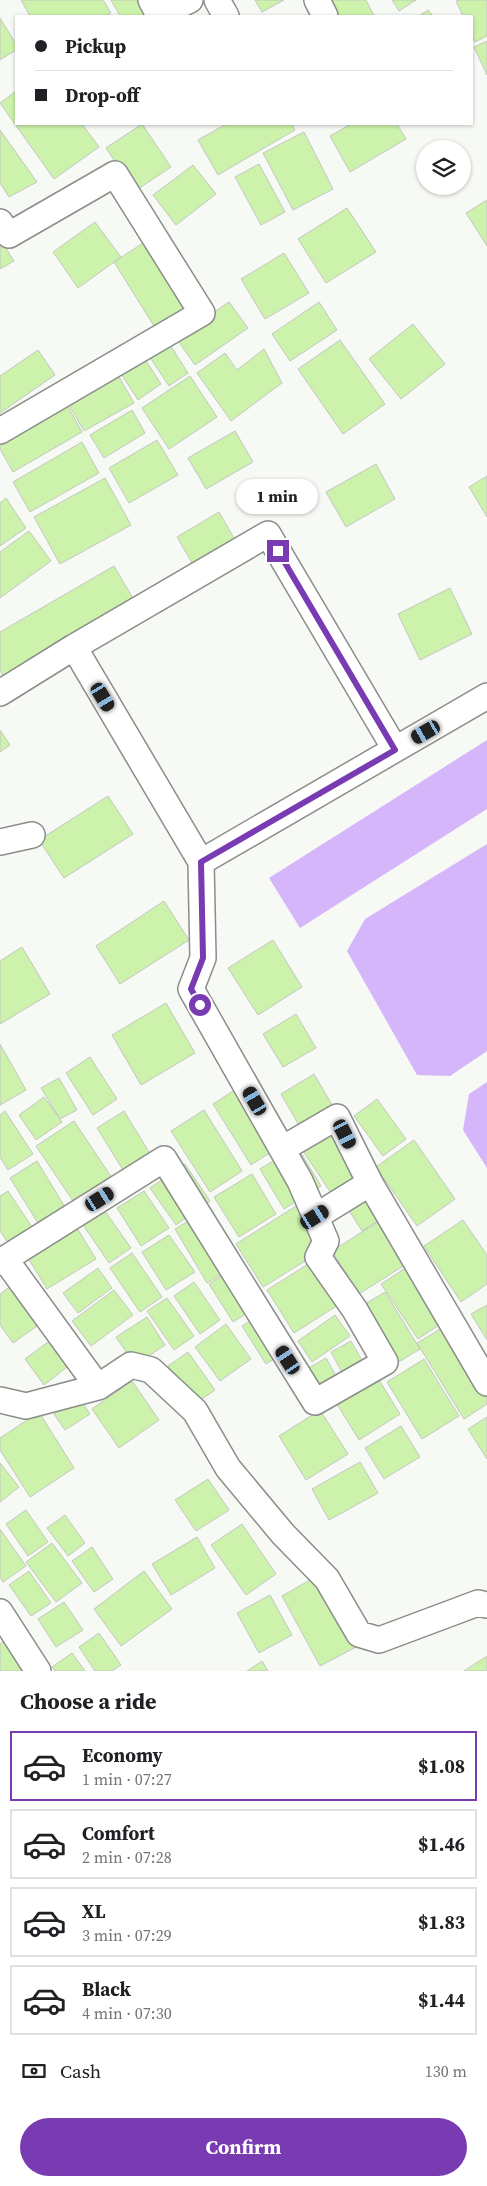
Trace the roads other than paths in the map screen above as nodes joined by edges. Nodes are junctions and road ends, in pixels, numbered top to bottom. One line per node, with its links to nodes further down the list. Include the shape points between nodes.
1 (151, 0): 2 (street, via 159,15)
2 (190, 0)
3 (217, 0): 5 (street)
4 (317, 0): 6 (street)
5 (225, 15)
6 (324, 15)
7 (0, 222): 8 (street, via 9,234 115,174 202,313)
8 (0, 430)
9 (74, 647): 10 (street); 12 (street, via 268,534); 15 (street)
10 (0, 693)
11 (487, 696): 12 (street)
12 (395, 750): 15 (street)
13 (32, 836): 14 (street)
14 (0, 842)
15 (201, 862): 16 (street, via 203,958 191,989)
16 (282, 1149): 17 (street, via 337,1117); 18 (street)
17 (370, 1183): 18 (street); 20 (street)
18 (315, 1217): 19 (street, via 326,1241 318,1258 355,1310 385,1362 315,1402 164,1160)
19 (2, 1261): 21 (street)
20 (487, 1383)
21 (98, 1387): 22 (street, via 26,1406); 23 (street, via 131,1366 151,1370 158,1376 195,1412 228,1468 283,1534 327,1579 359,1634 379,1640 478,1603)
22 (0, 1400)
23 (487, 1604)
24 (0, 1612): 25 (street)
25 (38, 1671)

